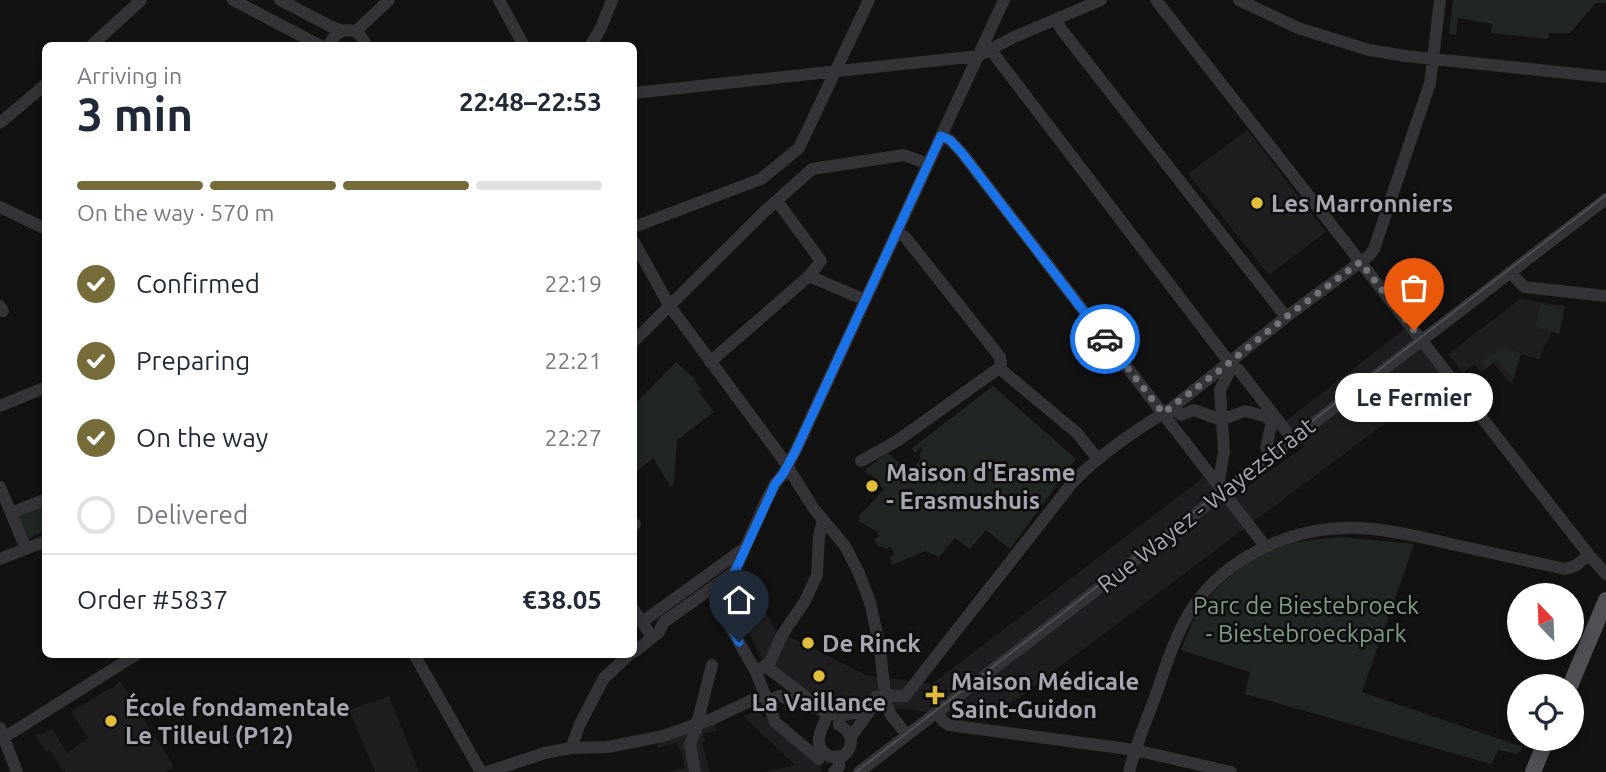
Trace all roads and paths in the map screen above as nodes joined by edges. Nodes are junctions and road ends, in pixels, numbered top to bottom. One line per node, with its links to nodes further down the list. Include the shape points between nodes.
1 (141, 0): 17 (street)
2 (233, 0): 18 (street)
3 (280, 0): 15 (street)
4 (389, 0): 15 (street)
5 (499, 0): 21 (street)
6 (612, 0): 22 (street)
7 (869, 0): 26 (street)
8 (1004, 0): 13 (street)
9 (1101, 0): 14 (street)
10 (1156, 0): 40 (street)
11 (1239, 0): 25 (street, via 1334,40 1372,51)
12 (1440, 0): 25 (street)
13 (996, 18): 16 (street); 24 (street)
14 (1056, 20): 16 (street); 46 (street)
15 (349, 31): 19 (street, via 334,36); 20 (street, via 360,34)
16 (1014, 37): 23 (street)
17 (94, 42)
18 (313, 42)
19 (331, 42)
20 (365, 42)
21 (522, 42)
22 (592, 42)
23 (990, 49): 24 (street); 51 (street)
24 (978, 56): 26 (street); 31 (street)
25 (1434, 59): 27 (street); 40 (street, via 1429,89 1374,248)
26 (835, 71): 29 (street); 36 (street, via 799,148 761,179)
27 (1606, 77)
28 (42, 87): 30 (street)
29 (637, 93)
30 (0, 123)
31 (941, 136): 32 (street); 54 (street, via 962,153)
32 (929, 164): 34 (street, via 904,155 812,169); 38 (street)
33 (1606, 199): 41 (street, Rue Wayez - Wayezstraat)
34 (777, 201): 42 (street, via 821,261); 45 (street)
35 (0, 207): 37 (street)
36 (637, 226)
37 (42, 227)
38 (897, 232): 44 (street); 50 (street, via 1000,357)
39 (637, 247): 45 (street)
40 (1360, 262): 46 (street); 48 (street)
41 (1510, 272): 43 (street, via 1524,288); 48 (street, Rue Wayez - Wayezstraat)
42 (809, 276): 44 (street); 49 (street)
43 (1606, 296)
44 (865, 300): 60 (street)
45 (669, 305): 47 (street); 49 (street)
46 (1286, 317): 51 (street)
47 (637, 338)
48 (1422, 340): 62 (street, Rue Wayez - Wayezstraat); 70 (street)
49 (710, 362): 60 (street)
50 (999, 369): 58 (street, via 1077,433); 59 (street, via 897,441)
51 (1226, 371): 54 (street); 55 (street, via 1220,390); 56 (street, via 1232,366 1238,369 1287,432)
52 (42, 389): 53 (street)
53 (0, 406)
54 (1169, 411): 55 (street, via 1181,415 1194,410); 58 (street); 62 (street)
55 (1221, 420): 56 (street, via 1245,411); 62 (street)
56 (1272, 422): 57 (street)
57 (1266, 448)
58 (1098, 459): 86 (street, via 1073,482 905,696)
59 (860, 461)
60 (787, 467): 65 (street); 68 (street)
61 (0, 487): 64 (street)
62 (1221, 488): 67 (street); 89 (street, Rue Wayez - Wayezstraat)
63 (42, 501): 64 (street)
64 (11, 513): 69 (street)
65 (824, 520): 85 (street, via 817,575 782,635 770,662); 86 (street, via 845,546 870,602 880,648)
66 (42, 543): 69 (street)
67 (1265, 546): 70 (street, via 1317,531 1362,528 1566,569); 94 (street, via 1219,577 1195,605 1174,645)
68 (745, 548): 72 (street); 77 (street)
69 (26, 549): 71 (street)
70 (1589, 555): 73 (street)
71 (0, 559)
72 (733, 573): 78 (street, via 664,622); 85 (street, via 724,609)
73 (1606, 574)
74 (1606, 600): 76 (main road)
75 (637, 614): 77 (street)
76 (1603, 617): 84 (main road)
77 (642, 622): 78 (street)
78 (652, 637): 79 (street)
79 (637, 649)
80 (130, 658): 90 (street)
81 (416, 658): 100 (street)
82 (626, 658): 93 (street, via 604,678)
83 (712, 663): 102 (street, via 690,744)
84 (1576, 674)
85 (768, 684): 88 (street); 88 (street, via 805,696); 93 (street, via 750,701 663,736 608,747); 97 (street, via 775,722)
86 (881, 695): 87 (street); 91 (street)
87 (870, 710): 88 (street); 92 (street)
88 (828, 713): 92 (street); 96 (street, via 819,746 827,756)
89 (937, 713): 91 (street, Rue Wayez - Wayezstraat); 94 (street, via 949,725)
90 (1, 735): 99 (street)
91 (907, 735): 98 (street, Rue Wayez - Wayezstraat)
92 (851, 737): 96 (street, via 849,750)
93 (571, 748): 101 (street)
94 (1135, 750): 104 (street); 105 (street)
95 (1542, 751): 106 (main road)
96 (839, 757): 103 (street)
97 (819, 759)
98 (863, 771)
99 (17, 772)
100 (481, 772)
101 (486, 772)
102 (695, 772)
103 (834, 772)
104 (1129, 772)
105 (1231, 772)
106 (1533, 772)

